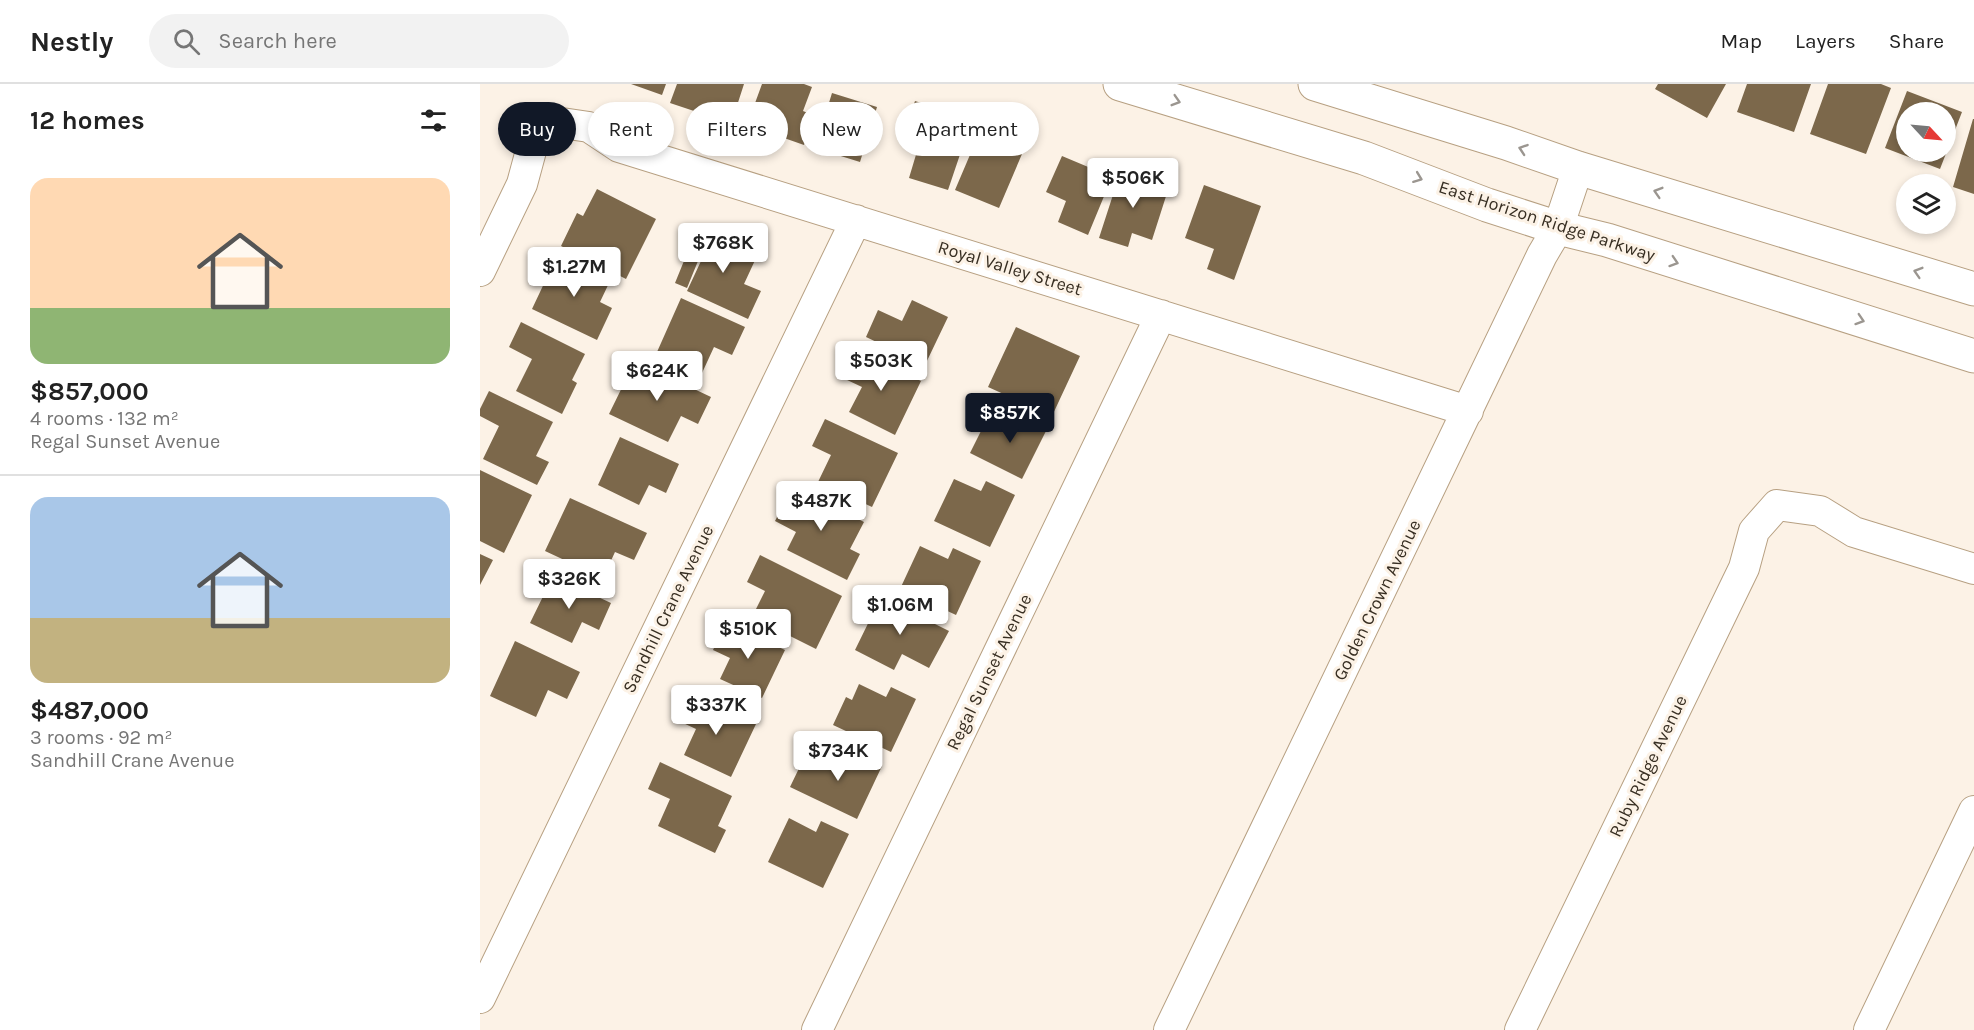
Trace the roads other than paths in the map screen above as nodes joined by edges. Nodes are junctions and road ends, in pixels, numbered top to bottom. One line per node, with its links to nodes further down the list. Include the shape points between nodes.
1 (1120, 84): 5 (main road, East Horizon Ridge Parkway, one-way to 5, via 1364,158)
2 (1315, 84): 3 (main road, one-way to 2)
3 (1578, 168): 5 (street, Golden Crown Avenue); 7 (main road, one-way to 3)
4 (856, 220): 6 (street, Royal Valley Street, via 619,147 589,127 555,122 532,147 522,184); 8 (street, Royal Valley Street); 13 (street, Sandhill Crane Avenue)
5 (1558, 228): 9 (main road, East Horizon Ridge Parkway, one-way to 9); 10 (street, Golden Crown Avenue)
6 (480, 271)
7 (1974, 289)
8 (1161, 315): 10 (street, Royal Valley Street); 14 (street, Regal Sunset Avenue)
9 (1974, 357)
10 (1468, 411): 15 (street, Golden Crown Avenue)
11 (1974, 569): 16 (street, Ruby Ridge Avenue, via 1854,532 1820,511 1777,505 1754,531 1744,568)
12 (1974, 811): 17 (street)
13 (480, 998)
14 (817, 1030)
15 (1169, 1030)
16 (1520, 1030)
17 (1869, 1030)

